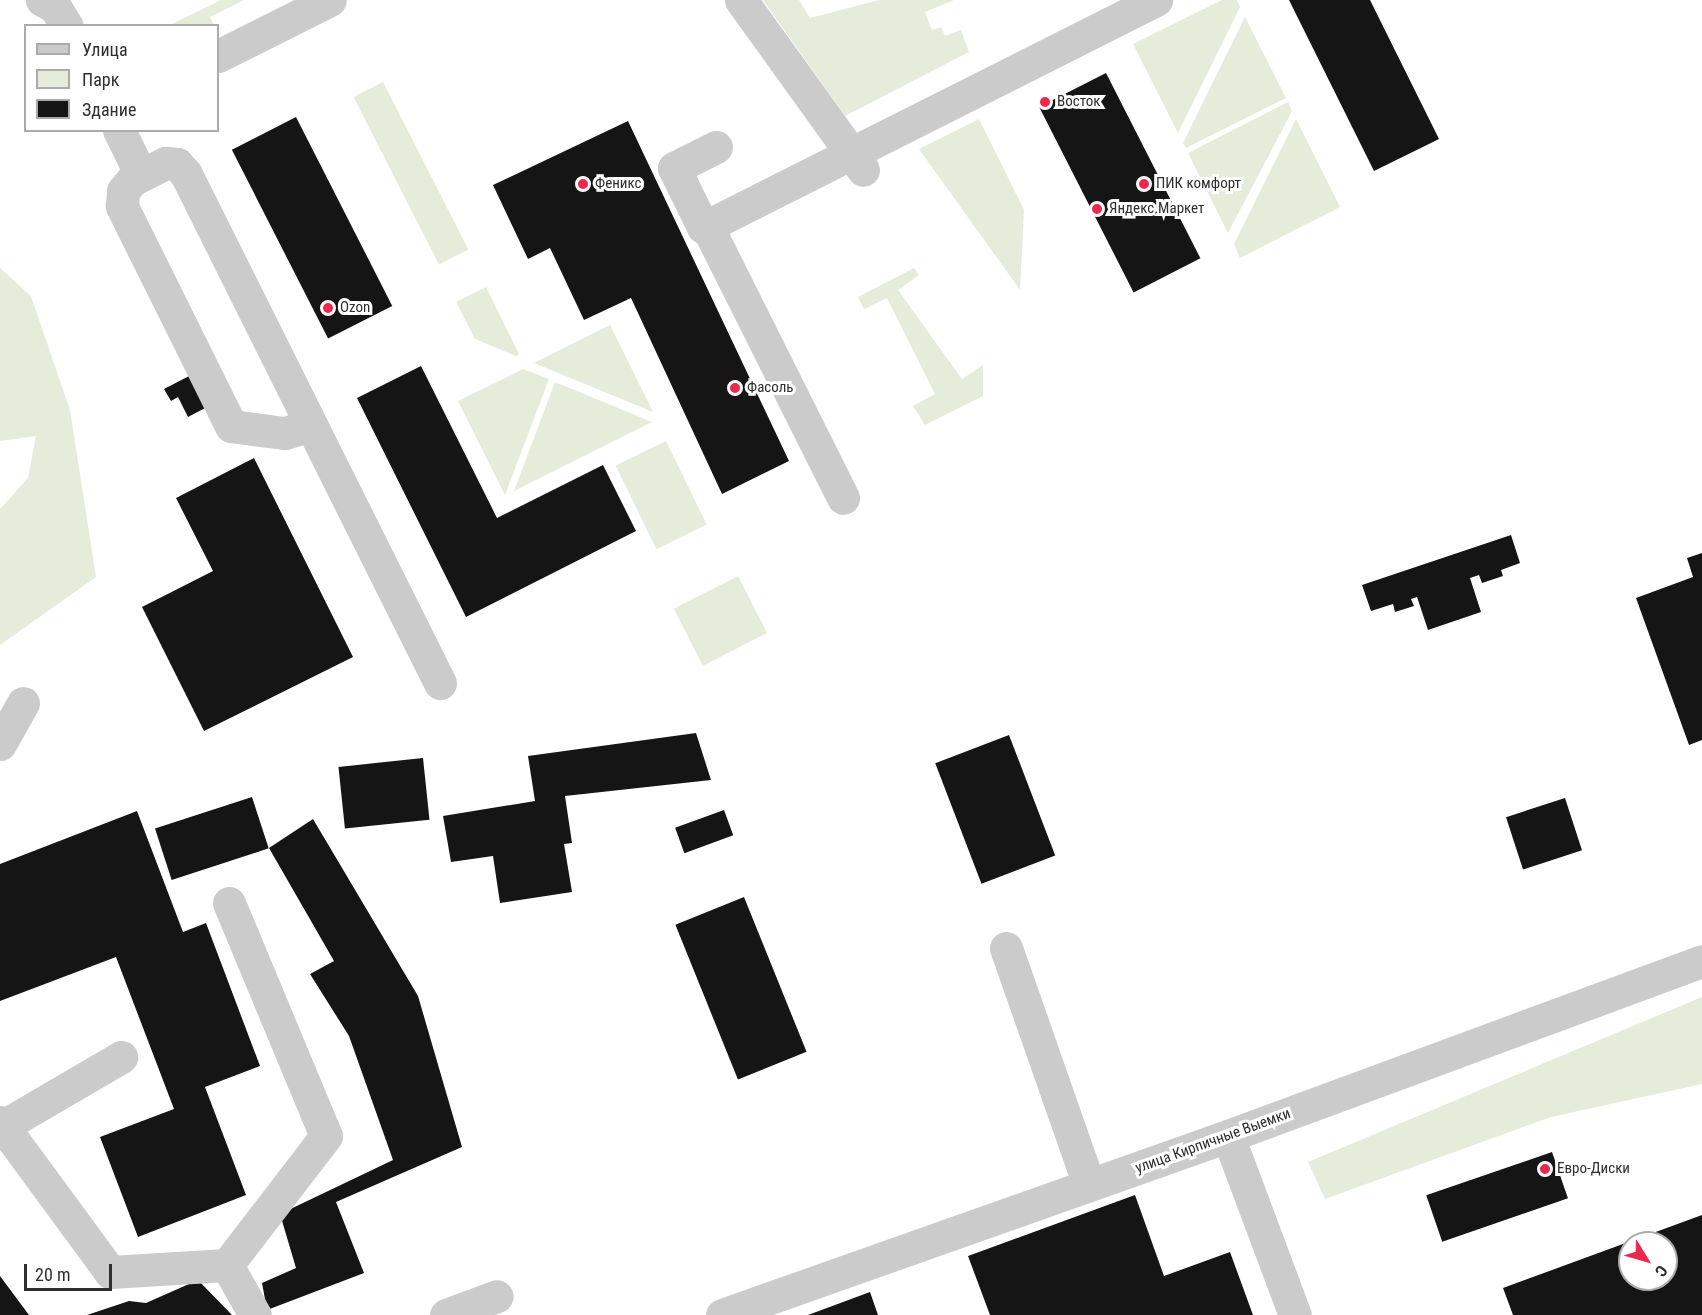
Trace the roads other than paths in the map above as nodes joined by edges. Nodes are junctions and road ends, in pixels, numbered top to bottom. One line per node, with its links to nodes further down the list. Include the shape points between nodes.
1 (330, 0): 4 (street)
2 (741, 0): 7 (street)
3 (1156, 0): 7 (street)
4 (219, 56)
5 (120, 132): 8 (street)
6 (716, 147): 9 (street, via 674,168 703,227)
7 (857, 162): 9 (street)
8 (141, 175): 10 (street, via 166,163 183,168); 10 (street, via 126,186 122,206 231,426 291,433)
9 (707, 226): 11 (street)
10 (312, 425): 12 (street)
11 (843, 498)
12 (440, 683)
13 (23, 703): 14 (street)
14 (0, 744)
15 (230, 903): 22 (street, via 326,1136)
16 (1006, 948): 21 (street)
17 (1702, 961): 20 (street, улица Кирпичные Выемки)
18 (121, 1057): 19 (street)
19 (2, 1124): 22 (street, via 110,1272)
20 (1228, 1136): 21 (street, улица Кирпичные Выемки); 27 (street)
21 (1089, 1185): 26 (street, улица Кирпичные Выемки)
22 (226, 1265): 24 (street)
23 (497, 1296): 25 (street)
24 (255, 1315)
25 (446, 1315)
26 (722, 1315)
27 (1295, 1315)

